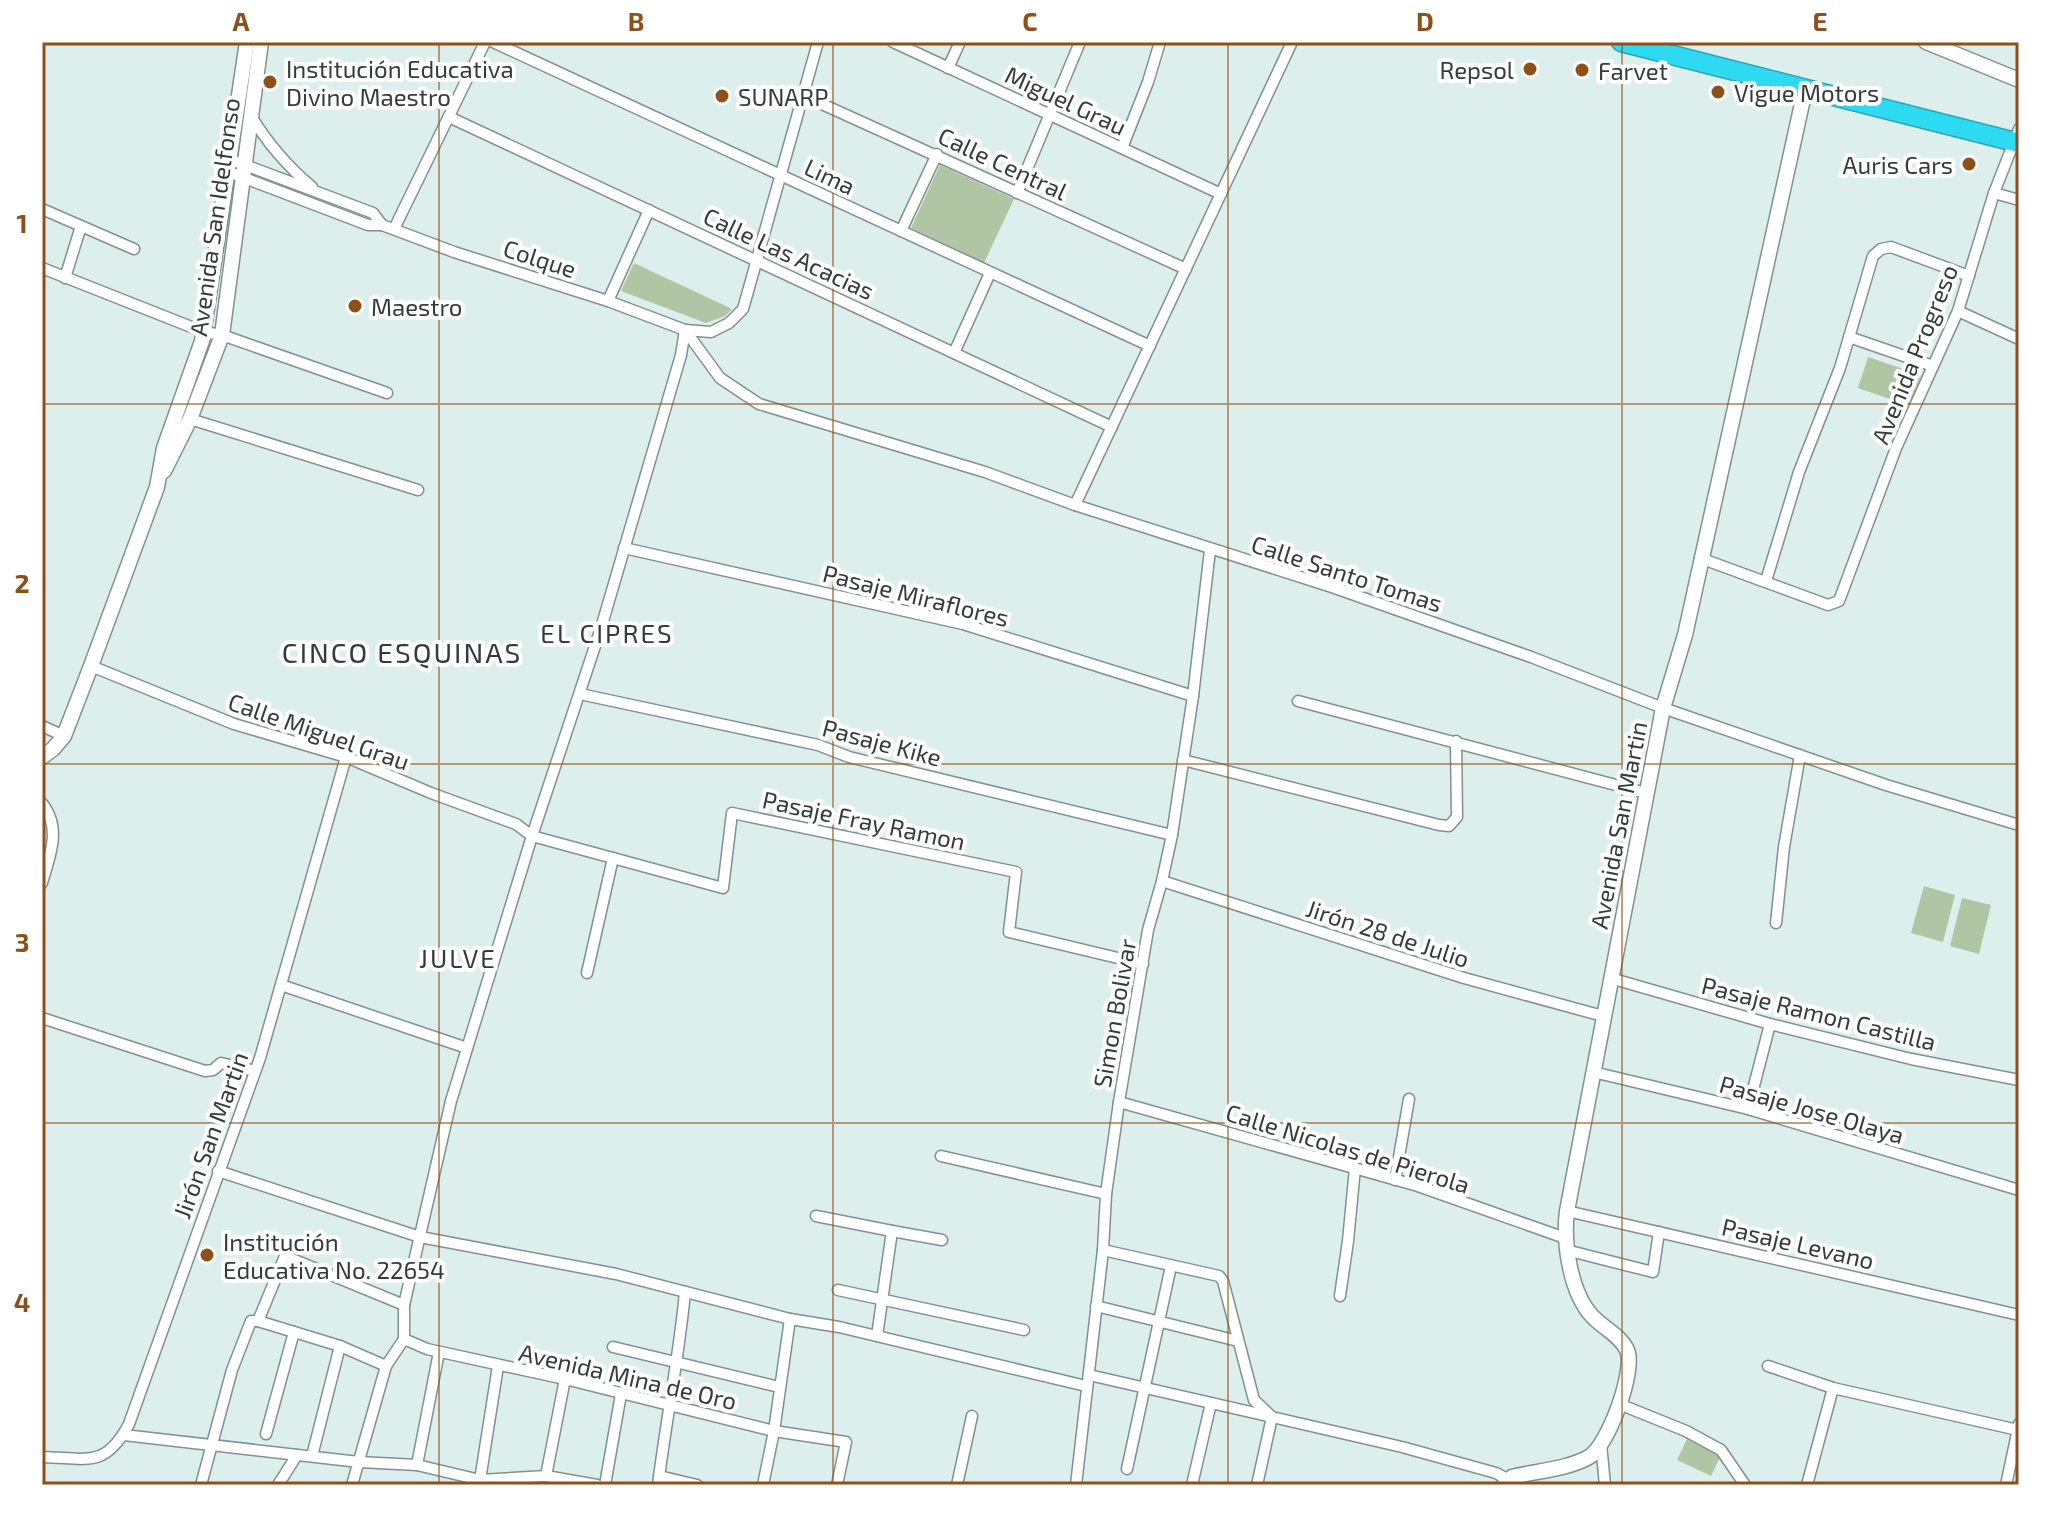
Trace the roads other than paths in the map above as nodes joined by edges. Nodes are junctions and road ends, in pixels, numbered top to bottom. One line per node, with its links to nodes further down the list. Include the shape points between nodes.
1 (247, 42): 24 (street, Avenida San Idelfonso)
2 (261, 42): 19 (street, Avenida San Idelfonso)
3 (485, 42): 20 (street)
4 (493, 42): 26 (street, Lima)
5 (818, 42): 17 (street)
6 (893, 42): 14 (street, Miguel Grau)
7 (960, 42): 14 (street)
8 (1080, 42): 18 (street)
9 (1160, 42): 22 (street)
10 (1292, 42): 30 (street)
11 (1621, 42): 13 (highway)
12 (1926, 42): 15 (street)
13 (1687, 50): 16 (highway)
14 (948, 68): 18 (street, Miguel Grau)
15 (2019, 80)
16 (1805, 90): 21 (highway); 63 (street, Avenida San Martin)
17 (802, 95): 23 (street, Calle Central); 26 (street)
18 (1051, 115): 22 (street, Miguel Grau); 28 (street)
19 (251, 116): 25 (street, Avenida San Idelfonso); 27 (street, Colque, via 286,165)
20 (449, 117): 33 (street, Calle Las Acacias); 36 (street)
21 (2017, 138): 29 (street, Avenida Progreso)
22 (1122, 148): 30 (street, Miguel Grau)
23 (937, 154): 28 (street, Calle Central); 37 (street)
24 (228, 165): 25 (street, Colque); 48 (street, Avenida San Idelfonso)
25 (245, 171): 27 (street, Colque); 34 (street, Colque, via 368,225); 49 (street, Avenida San Idelfonso)
26 (780, 175): 37 (street, Lima); 39 (street)
27 (316, 191): 34 (street, Colque, via 373,213)
28 (1017, 193): 41 (street, Calle Central)
29 (1994, 193): 31 (street); 43 (street, Avenida Progreso)
30 (1221, 194): 41 (street)
31 (2019, 200)
32 (42, 209): 35 (street)
33 (649, 210): 39 (street, Calle Las Acacias); 45 (street)
34 (382, 225): 36 (street, Colque)
35 (81, 226): 38 (street); 44 (street)
36 (394, 229): 45 (street, Colque)
37 (901, 231): 42 (street, Lima)
38 (134, 249)
39 (757, 260): 47 (street, via 743,309 729,323 711,332); 53 (street, Calle Las Acacias)
40 (42, 268): 44 (street)
41 (1186, 269): 52 (street)
42 (990, 273): 52 (street, Lima); 53 (street)
43 (1969, 276): 46 (street, Avenida Progreso); 50 (street, via 1891,247 1881,249 1873,256)
44 (65, 278): 48 (street)
45 (608, 301): 47 (street, Colque)
46 (1958, 311): 51 (street); 54 (street, Avenida Progreso)
47 (685, 330): 60 (street, Calle Santo Tomas, via 720,378 759,404 985,472); 61 (street)
48 (204, 332): 49 (street); 58 (street, Avenida San Idelfonso, via 164,448)
49 (222, 335): 55 (street); 56 (street, Avenida San Idelfonso)
50 (1849, 337): 54 (street); 64 (street)
51 (2019, 339)
52 (1150, 346): 57 (street)
53 (954, 353): 57 (street, Calle Las Acacias)
54 (1933, 366): 64 (street, Avenida Progreso, via 1839,601 1828,605)
55 (387, 393)
56 (190, 419): 58 (street, Avenida San Idelfonso); 59 (street)
57 (1112, 427): 60 (street)
58 (158, 482): 65 (street, Avenida San Idelfonso)
59 (418, 490)
60 (1075, 505): 62 (street, Calle Santo Tomas)
61 (624, 548): 66 (street); 67 (street, Pasaje Miraflores, via 963,624)
62 (1210, 550): 67 (street, Simon Bolivar); 69 (street, Calle Santo Tomas, via 1332,587)
63 (1700, 558): 64 (street, Avenida Progreso); 69 (street, Avenida San Martin)
64 (1766, 581)
65 (91, 666): 71 (street, Avenida San Idelfonso); 75 (street, Calle Miguel Grau, via 234,724)
66 (580, 694): 80 (street, Pasaje Kike, via 818,745); 81 (street)
67 (1193, 696): 76 (street, Simon Bolivar)
68 (1298, 701): 72 (street)
69 (1663, 708): 73 (street, Calle Santo Tomas); 77 (street, Avenida San Martin)
70 (42, 726): 71 (street)
71 (64, 736): 74 (street, Avenida San Idelfonso)
72 (1456, 741): 76 (street, via 1457,817 1449,826); 77 (street)
73 (1800, 755): 79 (street, Calle Santo Tomas); 85 (street)
74 (42, 757)
75 (346, 757): 81 (street, Calle Miguel Grau, via 516,824); 89 (street, Jirón San Martin)
76 (1183, 760): 80 (street, Simon Bolivar)
77 (1646, 793): 88 (street, Avenida San Martin)
78 (42, 803): 84 (street, via 54,829)
79 (2019, 825)
80 (1172, 835): 83 (street, Simon Bolivar)
81 (532, 836): 82 (street, Pasaje Fray Ramon); 93 (street)
82 (613, 858): 86 (street, Pasaje Fray Ramon, via 723,888 732,813 1016,872 1009,932); 87 (street)
83 (1162, 881): 86 (street, Simon Bolivar); 90 (street, Jirón 28 de Julio, via 1464,978)
84 (42, 883)
85 (1776, 923)
86 (1143, 964): 98 (street, Simon Bolivar)
87 (587, 973)
88 (1610, 978): 90 (street, Avenida San Martin); 92 (street, Pasaje Ramon Castilla)
89 (281, 985): 93 (street); 94 (street, Jirón San Martin)
90 (1603, 1016): 95 (street, Avenida San Martin)
91 (42, 1018): 94 (street, via 205,1071 221,1063)
92 (1770, 1024): 96 (street, Pasaje Ramon Castilla); 99 (street)
93 (467, 1048): 110 (street)
94 (255, 1071): 102 (street, Jirón San Martin)
95 (1593, 1072): 99 (street, Pasaje Jose Olaya); 106 (street, Avenida San Martin)
96 (2019, 1080)
97 (1409, 1099): 103 (street)
98 (1119, 1102): 101 (street, Calle Nicolas de Pierola); 105 (street, Simon Bolivar)
99 (1748, 1109): 104 (street, Pasaje Jose Olaya)
100 (941, 1156): 105 (street)
101 (1355, 1168): 103 (street, Calle Nicolas de Pierola); 117 (street)
102 (218, 1171): 110 (street); 152 (street, Jirón San Martin)
103 (1395, 1180): 112 (street, Calle Nicolas de Pierola)
104 (2019, 1190)
105 (1106, 1194): 113 (street, Simon Bolivar)
106 (1567, 1211): 109 (street, Pasaje Levano); 112 (street, Avenida San Martin)
107 (816, 1216): 108 (street)
108 (892, 1231): 111 (street); 118 (street)
109 (1659, 1232): 112 (street, Calle Nicolas de Pierola, via 1653,1272); 121 (street, Pasaje Levano)
110 (420, 1237): 116 (street); 119 (street)
111 (942, 1240)
112 (1565, 1244): 144 (street, Avenida San Martin, via 1586,1308 1616,1335 1631,1360)
113 (1103, 1250): 114 (street); 120 (street, Simon Bolivar)
114 (1171, 1266): 123 (street); 129 (street, via 1219,1276)
115 (838, 1290): 118 (street)
116 (685, 1292): 122 (street); 133 (street)
117 (1340, 1296)
118 (882, 1299): 125 (street); 127 (street)
119 (404, 1305): 124 (street, via 287,1255); 128 (street)
120 (1096, 1306): 123 (street); 138 (street, Simon Bolivar)
121 (2019, 1315)
122 (790, 1319): 127 (street); 139 (street)
123 (1160, 1320): 129 (street); 140 (street)
124 (258, 1321): 126 (street); 154 (street, via 251,1321 232,1370)
125 (1024, 1330)
126 (294, 1332): 130 (street); 151 (street)
127 (877, 1336): 138 (street)
128 (404, 1339): 132 (street, Avenida Mina de Oro); 134 (street)
129 (1238, 1341): 147 (street, via 1254,1400)
130 (340, 1346): 134 (street); 156 (street)
131 (613, 1347): 133 (street)
132 (439, 1352): 135 (street, Avenida Mina de Oro); 160 (street)
133 (678, 1363): 139 (street); 145 (street)
134 (386, 1366): 159 (street)
135 (498, 1366): 137 (street, Avenida Mina de Oro); 163 (street)
136 (1768, 1366): 141 (street)
137 (565, 1379): 142 (street, Avenida Mina de Oro); 162 (street)
138 (1087, 1380): 140 (street); 175 (street, Simon Bolivar)
139 (779, 1387): 150 (street)
140 (1147, 1388): 143 (street); 161 (street)
141 (1833, 1388): 149 (street); 180 (street)
142 (621, 1394): 145 (street, Avenida Mina de Oro); 170 (street)
143 (1211, 1403): 147 (street); 176 (street)
144 (1619, 1404): 153 (street, Avenida San Martin); 179 (street, via 1721,1450)
145 (669, 1406): 150 (street, Avenida Mina de Oro); 164 (street)
146 (972, 1416): 174 (street)
147 (1272, 1417): 165 (street, via 1487,1470); 177 (street)
148 (2019, 1424): 149 (street)
149 (2018, 1430): 157 (street)
150 (774, 1431): 172 (street); 173 (street, Avenida Mina de Oro, via 846,1442)
151 (266, 1434)
152 (124, 1435): 154 (street); 158 (street, via 106,1455)
153 (1601, 1444): 165 (street, via 1581,1461 1512,1477); 178 (street)
154 (214, 1445): 155 (street); 166 (street)
155 (297, 1455): 156 (street); 167 (street)
156 (312, 1456): 159 (street)
157 (2017, 1456): 181 (street)
158 (42, 1457)
159 (359, 1462): 160 (street); 168 (street)
160 (417, 1465): 163 (street)
161 (1127, 1469)
162 (546, 1476): 163 (street); 169 (street)
163 (480, 1480)
164 (659, 1480): 171 (street)
165 (1506, 1483)
166 (201, 1485)
167 (278, 1485)
168 (352, 1485)
169 (597, 1485)
170 (605, 1485)
171 (697, 1485)
172 (763, 1485)
173 (837, 1485)
174 (957, 1485)
175 (1076, 1485)
176 (1192, 1485)
177 (1257, 1485)
178 (1605, 1485)
179 (1745, 1485)
180 (1807, 1485)
181 (2006, 1485)

